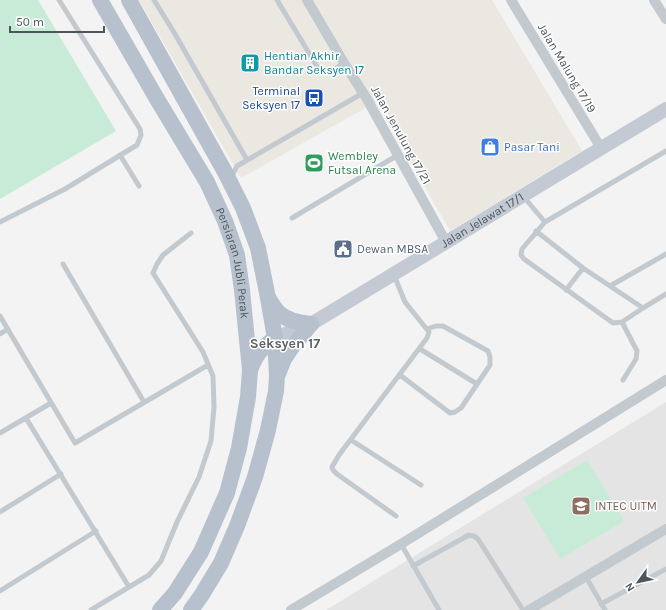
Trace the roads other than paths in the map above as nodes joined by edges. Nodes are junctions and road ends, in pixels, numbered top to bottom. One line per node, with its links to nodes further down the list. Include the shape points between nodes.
1 (59, 0): 15 (lane, via 140,129 141,135 137,144)
2 (100, 0): 45 (main road, Persiaran Jubli Perak, via 207,182 225,221 237,255)
3 (129, 0): 18 (main road, Persiaran Jubli Perak)
4 (154, 0): 17 (lane)
5 (277, 0): 10 (lane, via 318,68 329,72)
6 (307, 0): 10 (street, Jalan Jenulung 17/21)
7 (511, 0): 13 (street, Jalan Malung 17/19)
8 (654, 0): 9 (street)
9 (666, 19)
10 (344, 63): 11 (street, Jalan Jenulung 17/21)
11 (363, 93): 16 (street, Jalan Jenulung 17/21); 17 (lane)
12 (665, 113): 13 (street, Jalan Jelawat 17/1)
13 (601, 148): 20 (street, Jalan Jelawat 17/1)
14 (666, 152): 23 (lane)
15 (120, 155): 19 (lane); 22 (lane, via 65,189)
16 (398, 155): 21 (lane); 26 (street, Jalan Jenulung 17/21)
17 (247, 160): 18 (lane, via 237,166)
18 (230, 181): 34 (main road, Persiaran Jubli Perak, via 244,208 258,248)
19 (139, 186)
20 (523, 196): 23 (lane); 26 (street, Jalan Jelawat 17/1)
21 (292, 218)
22 (0, 222)
23 (545, 222): 24 (lane)
24 (536, 231): 29 (lane); 32 (lane, via 522,249 521,255)
25 (190, 233): 44 (lane, via 163,255 153,273 203,352)
26 (446, 242): 30 (street, Jalan Jelawat 17/1)
27 (666, 254): 31 (lane)
28 (63, 264): 51 (lane)
29 (583, 268): 31 (lane); 32 (lane)
30 (394, 274): 38 (street, Jalan Jelawat 17/1); 40 (lane, via 405,302)
31 (610, 286): 35 (lane)
32 (566, 290): 37 (lane, via 613,323)
33 (666, 294): 35 (lane)
34 (268, 298): 38 (main road, via 279,313 287,318); 42 (main road, Persiaran Jubli Perak)
35 (643, 308): 37 (lane)
36 (0, 316): 39 (lane)
37 (622, 322): 48 (lane, via 637,351 636,359)
38 (310, 324): 42 (street, Jalan Jelawat 17/1); 47 (main road, via 292,347)
39 (8, 329): 41 (lane); 52 (lane)
40 (427, 329): 43 (lane, via 427,338); 50 (lane, via 443,326 488,351 490,366)
41 (0, 334)
42 (275, 338): 45 (main road, via 262,348); 47 (main road, Persiaran Jubli Perak)
43 (420, 349): 46 (lane); 50 (lane)
44 (208, 365): 51 (lane); 66 (lane, via 213,376 214,407 211,441 199,477 161,561 149,576)
45 (250, 370): 70 (main road, Persiaran Jubli Perak, via 239,448 227,492 201,552 176,593)
46 (400, 375): 50 (lane, via 450,413 461,408); 55 (lane)
47 (277, 376): 71 (main road, Persiaran Jubli Perak, via 268,430 255,477 237,526 221,563)
48 (623, 380)
49 (666, 380): 62 (street)
50 (477, 384)
51 (144, 402): 52 (lane, via 75,443)
52 (52, 403): 53 (lane)
53 (26, 418): 54 (lane); 56 (lane)
54 (0, 433)
55 (351, 440): 57 (lane); 59 (lane, via 334,463 333,470)
56 (61, 474): 58 (lane); 61 (lane)
57 (421, 485)
58 (0, 512)
59 (396, 516)
60 (666, 529): 65 (street)
61 (96, 531): 66 (lane); 67 (lane)
62 (401, 544): 63 (lane); 72 (street)
63 (413, 566): 73 (lane); 74 (lane, via 469,535 474,536 478,538)
64 (666, 569): 68 (lane)
65 (586, 577): 68 (lane); 75 (street)
66 (129, 587): 69 (lane)
67 (0, 591)
68 (601, 604): 76 (lane)
69 (91, 610)
70 (160, 610)
71 (191, 610)
72 (291, 610)
73 (439, 610)
74 (523, 610)
75 (529, 610)
76 (605, 610)

